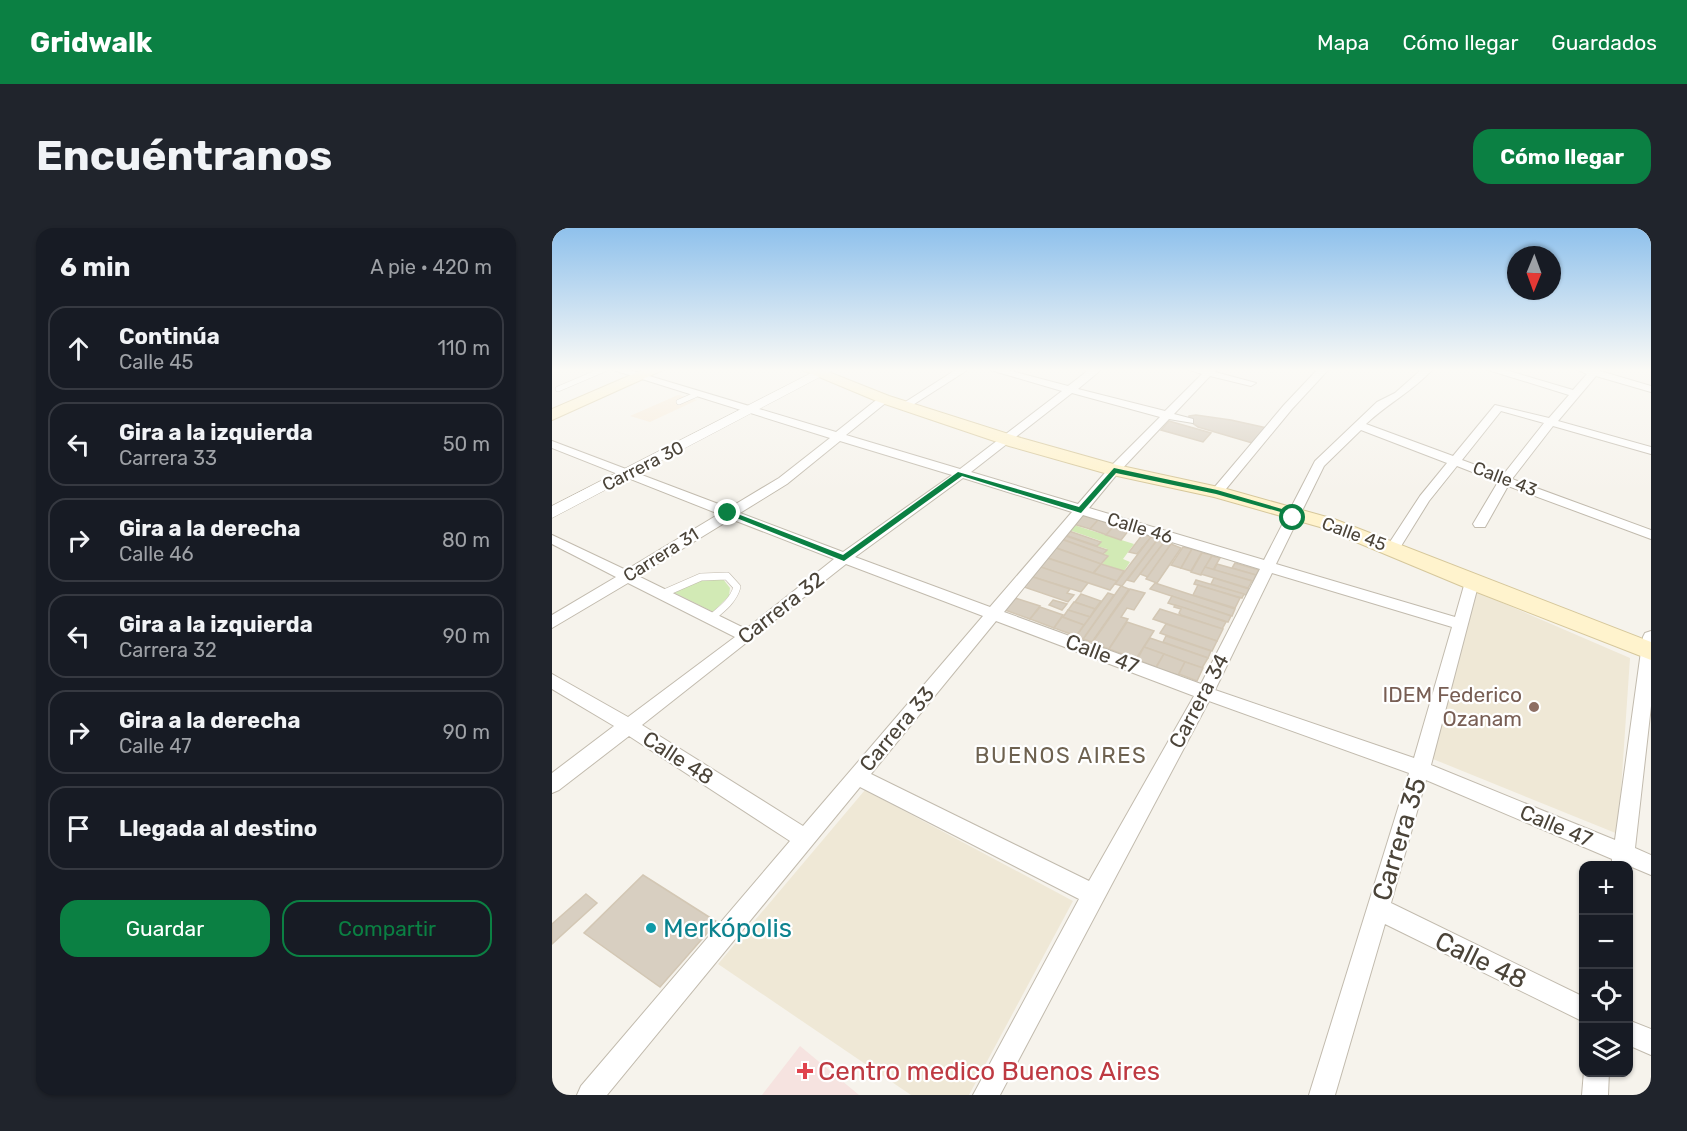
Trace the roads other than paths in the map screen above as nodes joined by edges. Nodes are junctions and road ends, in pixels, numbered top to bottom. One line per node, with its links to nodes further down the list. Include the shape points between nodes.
1 (752, 409): 23 (street, Carrera 30)
2 (753, 409): 17 (street, Calle 46)
3 (872, 409): 17 (street, Carrera 31)
4 (915, 409): 18 (main road, Calle 45)
5 (1045, 409): 18 (street, Carrera 32)
6 (1145, 409): 13 (street)
7 (1172, 409): 13 (street, Carrera 33)
8 (1286, 409): 26 (street)
9 (1375, 409): 16 (street, Carrera 34)
10 (1497, 409): 21 (street)
11 (1508, 409): 15 (street)
12 (1562, 409): 15 (street)
13 (1166, 415): 14 (street); 22 (street, Carrera 33)
14 (1188, 421)
15 (1552, 421): 20 (street); 25 (street)
16 (1358, 424): 21 (street, Calle 43); 30 (street, Carrera 34, via 1319,464)
17 (838, 437): 24 (street, Calle 46); 29 (street, Carrera 31, via 783,480)
18 (1006, 439): 22 (main road, Calle 45); 24 (street, Carrera 32)
19 (552, 444): 23 (street, Calle 47)
20 (1651, 451)
21 (1456, 461): 25 (street, Calle 43); 34 (street, via 1424,499)
22 (1114, 470): 26 (main road, Calle 45); 27 (street, Carrera 33)
23 (628, 474): 28 (street, Carrera 30); 29 (street, Calle 47)
24 (961, 474): 27 (street, Calle 46); 35 (street, Carrera 32)
25 (1506, 480): 31 (street); 32 (street, Calle 43)
26 (1217, 492): 30 (main road, Calle 45)
27 (1081, 510): 36 (street, Calle 46); 40 (street, Carrera 33)
28 (552, 513)
29 (728, 513): 35 (street, Calle 47); 37 (street, Carrera 31)
30 (1295, 514): 34 (main road, Calle 45); 36 (street, Carrera 34)
31 (1480, 524)
32 (1651, 535)
33 (552, 539): 37 (street)
34 (1393, 548): 38 (main road, Calle 45)
35 (844, 558): 40 (street, Calle 47); 44 (street, Carrera 32)
36 (1268, 567): 43 (street, Calle 46); 47 (street, Carrera 34)
37 (627, 576): 39 (street); 42 (street, Carrera 31)
38 (1472, 582): 43 (street, Carrera 35); 45 (main road, Calle 45)
39 (662, 594): 41 (street); 41 (lane, via 709,574 727,576 737,587 736,592)
40 (994, 613): 47 (street, Calle 47); 50 (street, Carrera 33)
41 (711, 618): 44 (street)
42 (552, 622)
43 (1459, 624): 49 (street, Carrera 35)
44 (747, 636): 48 (street, Carrera 32)
45 (1650, 646): 53 (street)
46 (553, 683): 48 (street, Calle 48)
47 (1205, 693): 49 (street, Calle 47); 55 (street, Carrera 34)
48 (627, 725): 51 (street, Carrera 32); 52 (street, Calle 48)
49 (1420, 769): 53 (street, Calle 47); 56 (street, Carrera 35)
50 (857, 776): 52 (street, Carrera 33); 55 (street)
51 (552, 784)
52 (803, 838): 61 (street, Carrera 33)
53 (1623, 860): 54 (street, Calle 47)
54 (1651, 865)
55 (1093, 895): 62 (street, Carrera 34)
56 (1378, 909): 57 (street, Calle 48); 63 (street, Carrera 35)
57 (1579, 1008)
58 (1633, 1034): 59 (street)
59 (1651, 1042)
60 (1596, 1077): 64 (street)
61 (590, 1095)
62 (986, 1095)
63 (1323, 1095)
64 (1594, 1095)

